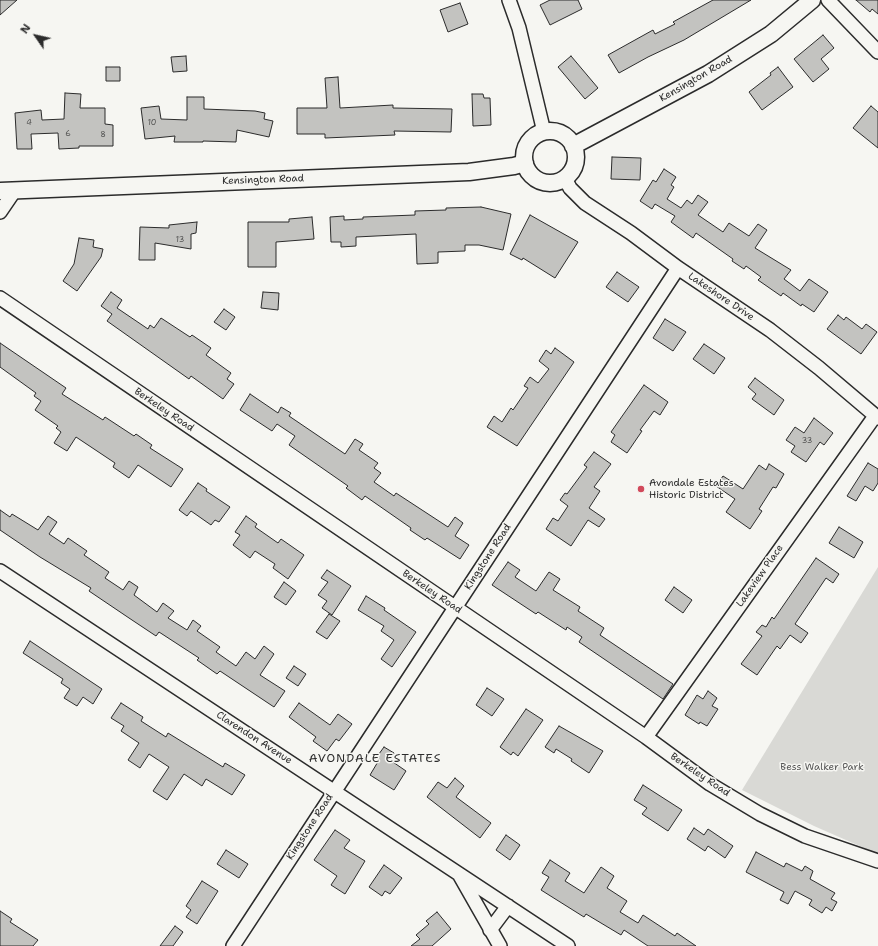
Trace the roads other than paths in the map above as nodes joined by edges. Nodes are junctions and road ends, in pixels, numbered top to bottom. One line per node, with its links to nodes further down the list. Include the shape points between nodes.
1 (508, 0): 5 (street, via 519,28)
2 (812, 0): 6 (street, Kensington Road, via 771,34 708,74)
3 (828, 0): 4 (street)
4 (878, 52)
5 (544, 132): 6 (street, via 561,134); 7 (street, via 536,135 528,144 524,155)
6 (573, 146): 8 (street, via 576,160)
7 (525, 163): 8 (street, via 531,174 541,181 549,183); 9 (street, Kensington Road, via 469,172)
8 (565, 178): 11 (street, Lakeshore Drive, via 570,188 585,203)
9 (7, 191): 10 (street)
10 (0, 212)
11 (678, 268): 13 (street, Lakeshore Drive, via 770,330); 15 (street, Kingstone Road)
12 (0, 298): 15 (street, Berkeley Road)
13 (877, 417): 16 (street, Lakeview Place)
14 (0, 571): 17 (street, Clarendon Avenue)
15 (455, 608): 16 (street, Berkeley Road); 17 (street, Kingstone Road)
16 (646, 737): 18 (street, Berkeley Road, via 710,784 760,814 805,836)
17 (334, 790): 19 (street, Clarendon Avenue); 22 (street, Kingstone Road)
18 (878, 861)
19 (458, 872): 20 (street, Clarendon Avenue); 21 (street)
20 (508, 906): 21 (street); 24 (street, Clarendon Avenue)
21 (490, 930): 23 (street)
22 (233, 946)
23 (500, 946)
24 (568, 946)

